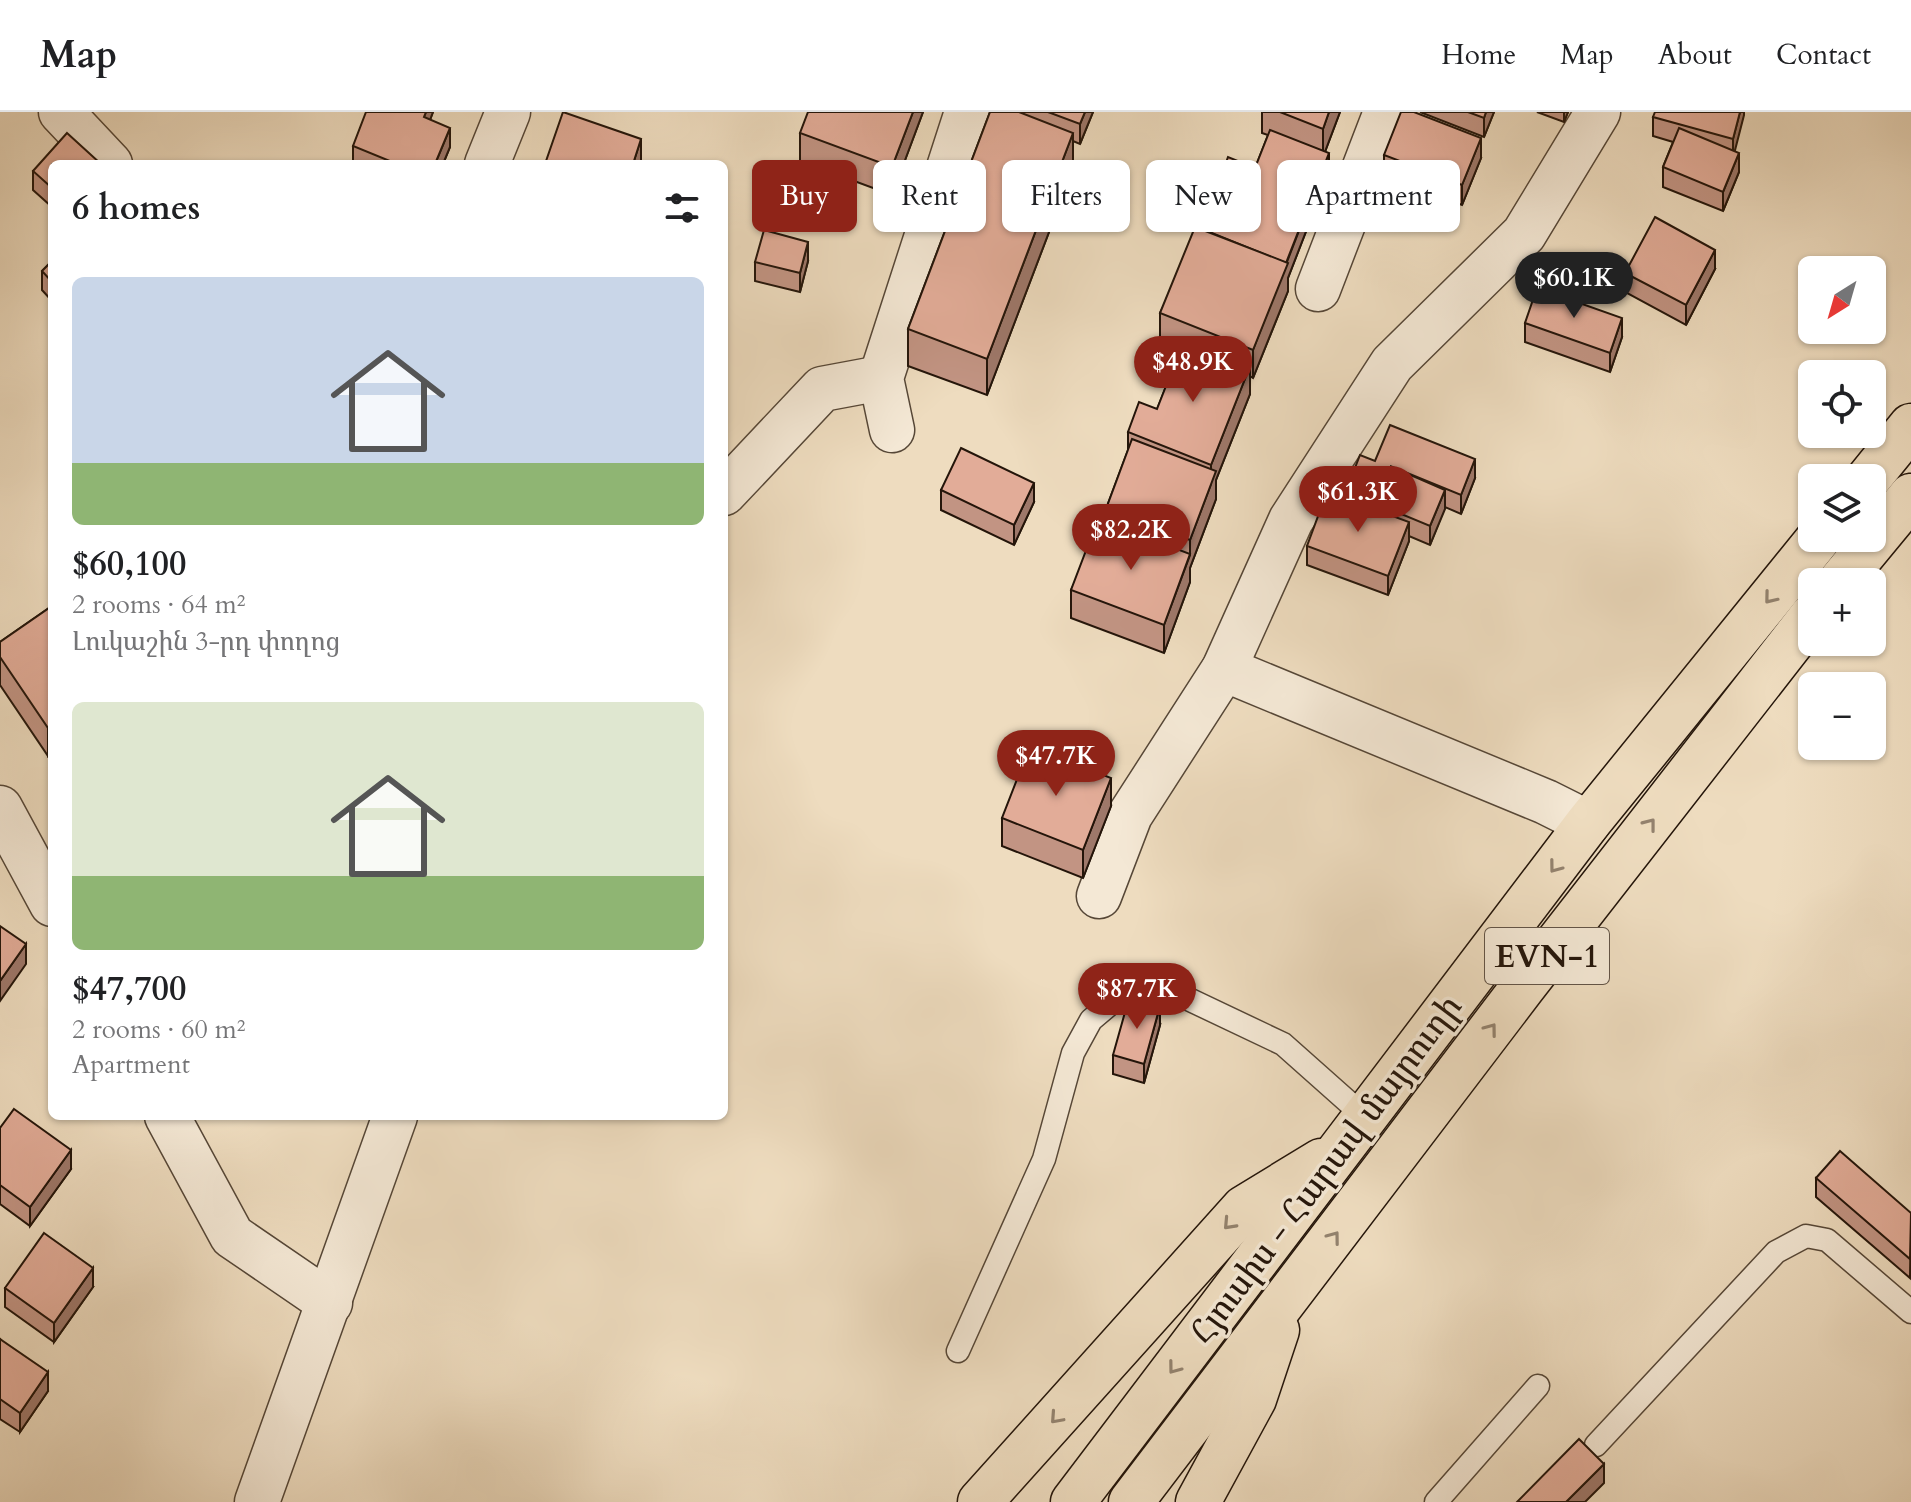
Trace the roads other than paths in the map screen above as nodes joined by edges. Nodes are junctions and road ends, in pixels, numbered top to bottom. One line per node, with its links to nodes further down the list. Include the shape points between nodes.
1 (61, 112): 6 (street)
2 (508, 112): 7 (street)
3 (967, 112): 9 (street)
4 (1386, 112): 8 (street)
5 (1598, 112): 18 (street, via 1524,234 1392,364 1291,520)
6 (106, 160)
7 (489, 160)
8 (1318, 289)
9 (881, 378): 11 (street); 13 (street, via 822,389)
10 (1911, 426): 12 (highway)
11 (892, 430)
12 (1880, 464)
13 (728, 489)
14 (1911, 496): 16 (highway)
15 (1808, 552): 20 (highway, Հյուսիս - Հարավ մայրուղի / EVN-1, one-way to 20)
16 (1852, 568)
17 (1798, 634): 26 (highway, Հյուսիս - Հարավ մայրուղի / EVN-1, one-way to 17)
18 (1224, 669): 20 (street); 21 (street, via 1130,815)
19 (0, 808): 22 (street)
20 (1588, 823): 25 (highway, Հյուսիս - Հարավ մայրուղի / EVN-1, one-way to 25)
21 (1099, 896)
22 (48, 897)
23 (169, 1120): 27 (street, via 232,1236)
24 (394, 1120): 27 (street)
25 (1352, 1133): 29 (lane, via 1283,1044 1142,977 1091,1020 1073,1053 1044,1159); 33 (highway, one-way to 33, via 1244,1208); 34 (highway, Հյուսիս - Հարավ մայրուղի / EVN-1, one-way to 34)
26 (1287, 1299): 35 (highway, Հյուսիս - Հարավ մայրուղի / EVN-1); 36 (highway, via 1254,1399)
27 (330, 1303): 32 (street)
28 (1911, 1312): 31 (lane, via 1827,1240 1806,1236 1776,1252)
29 (958, 1351)
30 (1538, 1386): 37 (lane)
31 (1596, 1445)
32 (257, 1502)
33 (980, 1502)
34 (1073, 1502)
35 (1131, 1502)
36 (1198, 1502)
37 (1436, 1502)

